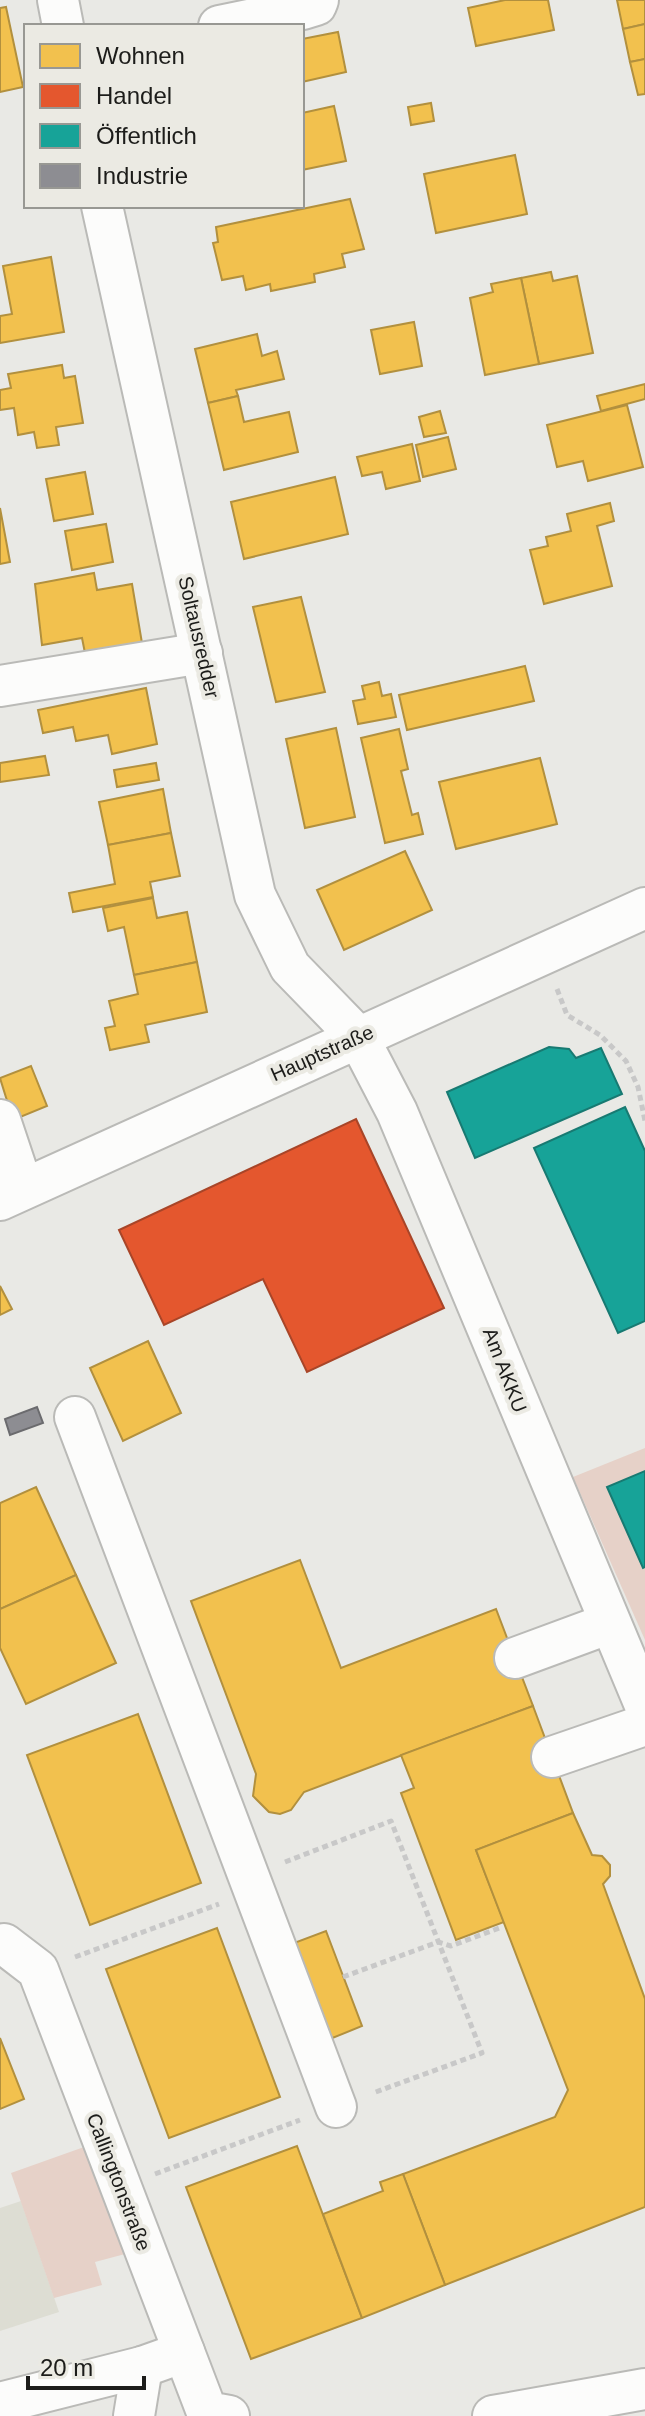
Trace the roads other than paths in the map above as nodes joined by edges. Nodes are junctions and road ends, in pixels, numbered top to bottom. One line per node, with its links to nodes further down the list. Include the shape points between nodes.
1 (58, 0): 3 (street)
2 (318, 0): 4 (street, via 303,9)
3 (63, 24)
4 (229, 24)
5 (102, 208): 6 (street, Soltausredder)
6 (202, 653): 7 (street); 9 (street, Soltausredder, via 255,895 290,967)
7 (0, 686)
8 (645, 908): 9 (street, Hauptstraße)
9 (358, 1037): 11 (street, Hauptstraße); 13 (street, Am AKKU, via 409,1141)
10 (0, 1120): 11 (street)
11 (12, 1194)
12 (75, 1417): 19 (street)
13 (610, 1623): 14 (street); 15 (street, Am AKKU)
14 (515, 1658)
15 (645, 1705)
16 (645, 1725): 17 (street)
17 (552, 1757)
18 (4, 1944): 20 (street, Callingtonstraße, via 38,1970)
19 (336, 2107)
20 (184, 2352): 21 (street); 25 (street, Callingtonstraße, via 207,2412)
21 (142, 2367): 23 (street); 24 (street)
22 (645, 2389): 26 (street)
23 (0, 2403)
24 (134, 2416)
25 (229, 2416)
26 (493, 2416)

